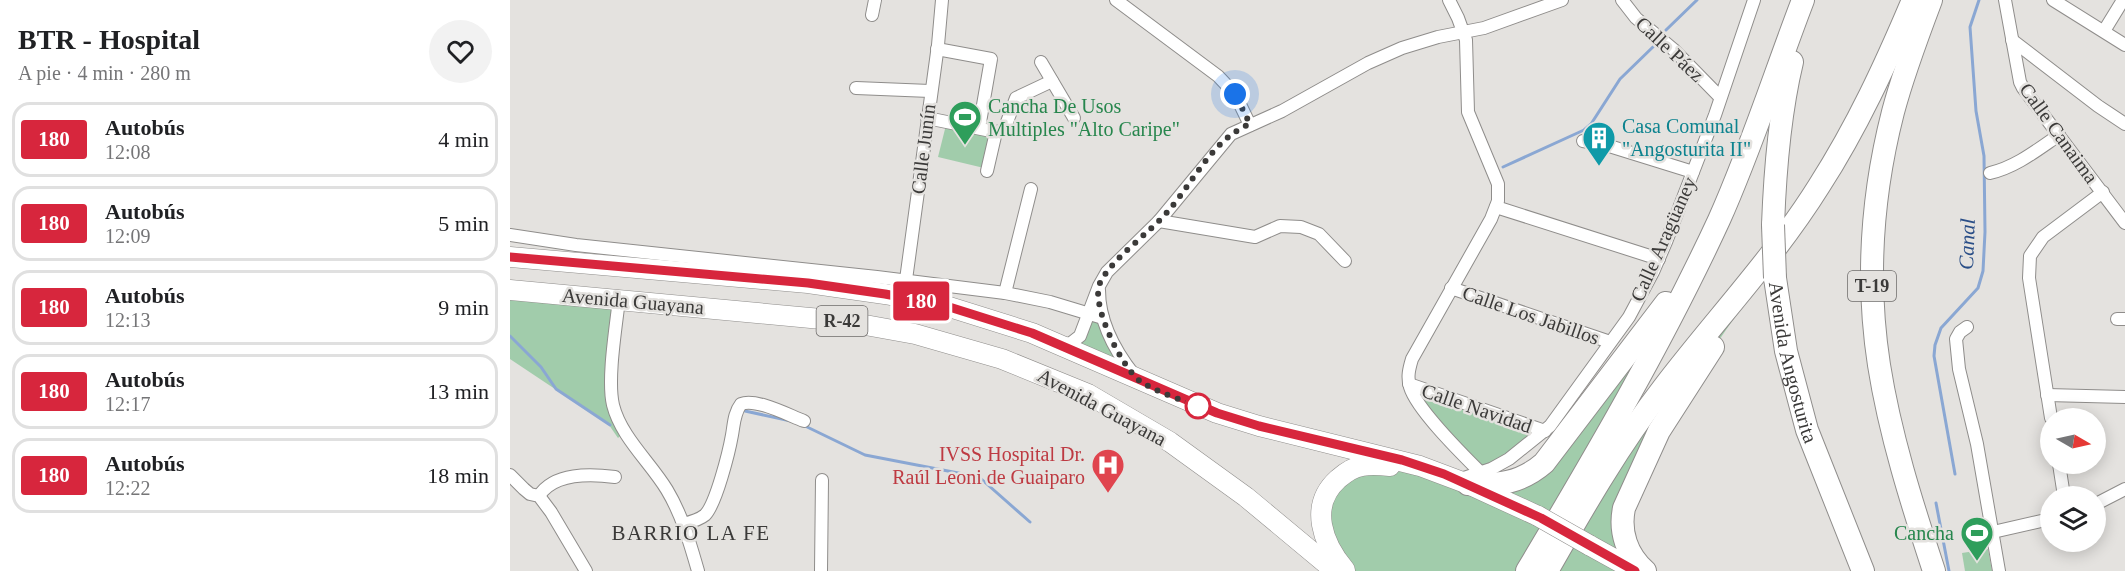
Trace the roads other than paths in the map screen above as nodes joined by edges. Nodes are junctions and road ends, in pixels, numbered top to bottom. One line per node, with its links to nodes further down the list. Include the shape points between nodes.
1 (875, 0): 15 (street)
2 (942, 0): 20 (street, Calle Junín)
3 (1116, 0): 28 (street, via 1218,76 1235,94)
4 (1449, 0): 17 (street)
5 (1562, 0): 17 (street)
6 (1622, 0): 25 (street, Calle Páez)
7 (1754, 0): 25 (street, Calle Aragüaney)
8 (1803, 0): 44 (highway, via 1740,171)
9 (1809, 0): 42 (highway, Avenida Angosturita, via 1784,99 1777,152)
10 (1913, 0): 42 (highway, via 1863,111 1820,186)
11 (1931, 0): 86 (highway, T-19, via 1901,84 1886,145 1877,206 1872,288 1877,354 1893,436)
12 (2005, 0): 18 (street, Calle Canaima)
13 (2053, 0): 16 (street)
14 (2123, 0): 16 (street)
15 (872, 15)
16 (2104, 31): 19 (street)
17 (1463, 32): 28 (street, via 1386,55); 39 (street, via 1468,112 1498,184)
18 (2012, 40): 29 (street); 32 (street, Calle Canaima, via 2020,82)
19 (2125, 45)
20 (937, 50): 24 (street, Calle Junín); 30 (street, via 991,59)
21 (1041, 62): 22 (street)
22 (1052, 81): 27 (street); 31 (street, via 1016,98 1004,130)
23 (856, 88): 24 (street)
24 (930, 91): 26 (street, Calle Junín)
25 (1720, 97): 35 (street, Calle Aragüaney)
26 (927, 118): 30 (street); 50 (street, Calle Junín)
27 (1074, 118)
28 (1250, 124): 40 (street, via 1226,138)
29 (2125, 124)
30 (979, 128): 31 (street)
31 (996, 132): 34 (street)
32 (2059, 135): 36 (street, via 2023,159); 38 (street, Calle Canaima)
33 (1583, 141): 35 (street)
34 (987, 171)
35 (1693, 172): 46 (street, Calle Aragüaney)
36 (1990, 173)
37 (1031, 189): 52 (street)
38 (2103, 192): 41 (street, Calle Canaima); 61 (street, via 2043,237 2030,256 2029,278)
39 (1496, 207): 46 (street); 49 (street)
40 (1159, 221): 47 (street, via 1255,237 1280,226 1301,226 1319,234); 48 (street, via 1112,266)
41 (2125, 223)
42 (1778, 233): 82 (highway, via 1645,412); 84 (highway, via 1741,308 1672,409 1627,498 1622,518 1624,535 1628,550); 85 (highway, Avenida Angosturita, bridge, via 1775,278 1786,351 1804,420)
43 (510, 235): 50 (street, via 750,264)
44 (1710, 240): 68 (highway, via 1544,464 1512,482 1485,485); 81 (highway, via 1631,392)
45 (510, 257): 50 (main road, Avenida Guayana / R-42)
46 (1659, 259): 57 (street, Calle Aragüaney)
47 (1345, 261)
48 (1099, 286): 54 (street); 55 (street)
49 (1451, 288): 57 (street, Calle Los Jabillos); 60 (street, via 1412,359)
50 (905, 289): 52 (street); 58 (main road, Avenida Guayana / R-42)
51 (510, 290): 53 (main road, Avenida Guayana / R-42)
52 (1005, 293): 54 (street)
53 (619, 299): 74 (street, via 612,383 614,407 625,431 667,490); 79 (main road, Avenida Guayana / R-42, via 886,328 1026,367 1102,402 1170,442 1246,497)
54 (1089, 314): 55 (street); 58 (street, via 1080,336)
55 (1103, 318): 59 (street)
56 (1967, 327): 75 (street, via 1956,339 1959,369)
57 (1611, 342): 65 (street, Calle Aragüaney)
58 (1060, 345): 59 (main road, Avenida Guayana / R-42)
59 (1139, 381): 68 (main road, Avenida Guayana / R-42, via 1238,420)
60 (1409, 384): 65 (street, Calle Navidad); 68 (street)
61 (2047, 395): 62 (street); 63 (street)
62 (2125, 398)
63 (2049, 408)
64 (804, 421): 74 (street, via 755,403 741,404 708,511)
65 (1545, 431): 68 (street, Calle Aragüaney, via 1509,459)
66 (510, 475): 71 (street, via 530,494)
67 (615, 477): 71 (street, via 579,475 550,484)
68 (1469, 479): 80 (main road, via 1388,466 1360,466 1343,475 1328,491 1320,512 1329,548); 83 (main road, Avenida Guayana / R-42, bridge)
69 (822, 480): 78 (street)
70 (2125, 489): 72 (street)
71 (539, 496): 76 (street)
72 (2106, 499)
73 (2040, 521): 75 (street)
74 (683, 524): 77 (street)
75 (1993, 532): 87 (street)
76 (586, 571)
77 (698, 571)
78 (821, 571)
79 (1335, 571)
80 (1346, 571)
81 (1527, 571)
82 (1547, 571)
83 (1635, 571)
84 (1645, 571)
85 (1863, 571)
86 (1934, 571)
87 (1999, 571)

